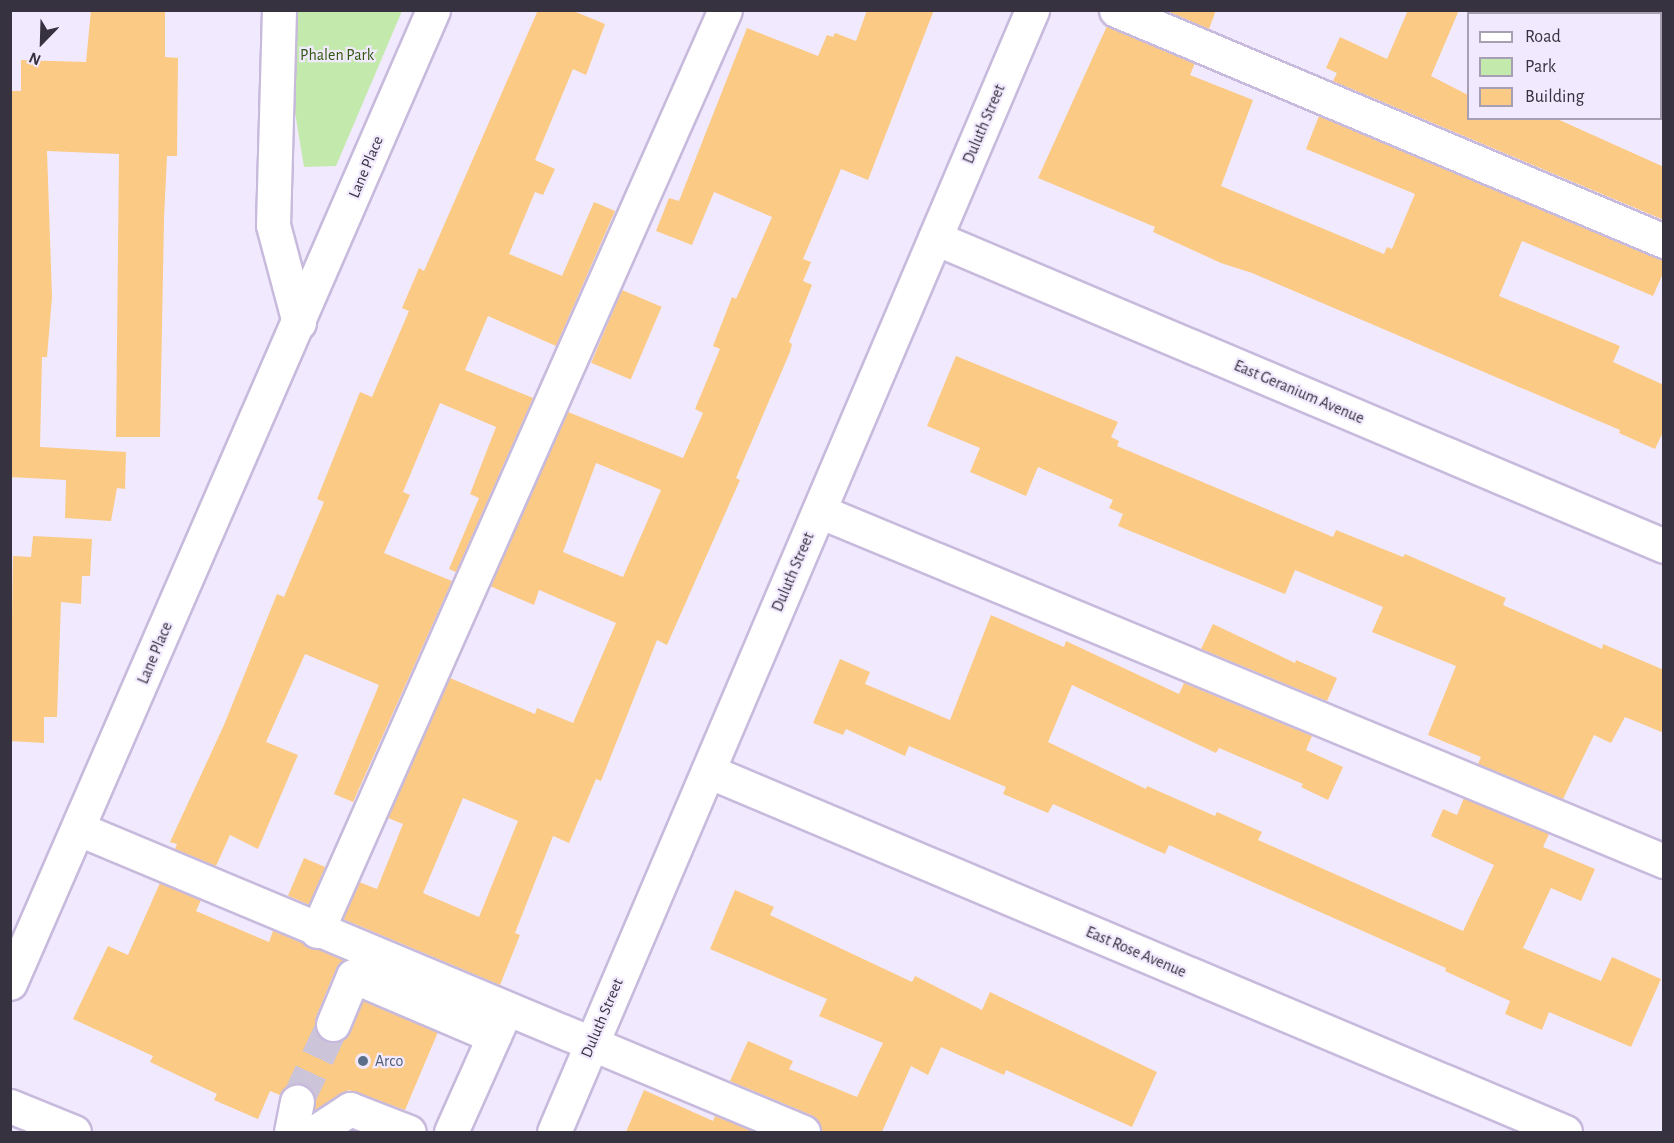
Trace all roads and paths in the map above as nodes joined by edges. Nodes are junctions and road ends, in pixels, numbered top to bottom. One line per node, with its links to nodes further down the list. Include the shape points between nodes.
1 (279, 10): 8 (street, via 273,225)
2 (433, 10): 8 (street, Lane Place)
3 (725, 10): 14 (street)
4 (1032, 10): 6 (street, Duluth Street)
5 (1116, 10): 7 (street)
6 (935, 238): 9 (street, Duluth Street); 10 (street, East Geranium Avenue)
7 (1664, 241)
8 (299, 323): 12 (street, Lane Place)
9 (819, 511): 11 (street, Duluth Street); 13 (street)
10 (1664, 546)
11 (708, 771): 18 (street, Duluth Street); 26 (street, East Rose Avenue)
12 (79, 829): 14 (street); 15 (street, Lane Place)
13 (1664, 861)
14 (317, 931): 16 (street)
15 (10, 983)
16 (500, 1023): 17 (street, via 353,976); 18 (street); 23 (street)
17 (333, 1024)
18 (591, 1045): 24 (street, Duluth Street); 25 (street)
19 (10, 1106): 20 (street)
20 (74, 1132)
21 (315, 1132): 22 (street, via 350,1109)
22 (409, 1132)
23 (451, 1132)
24 (554, 1132)
25 (803, 1132)
26 (1565, 1132)

